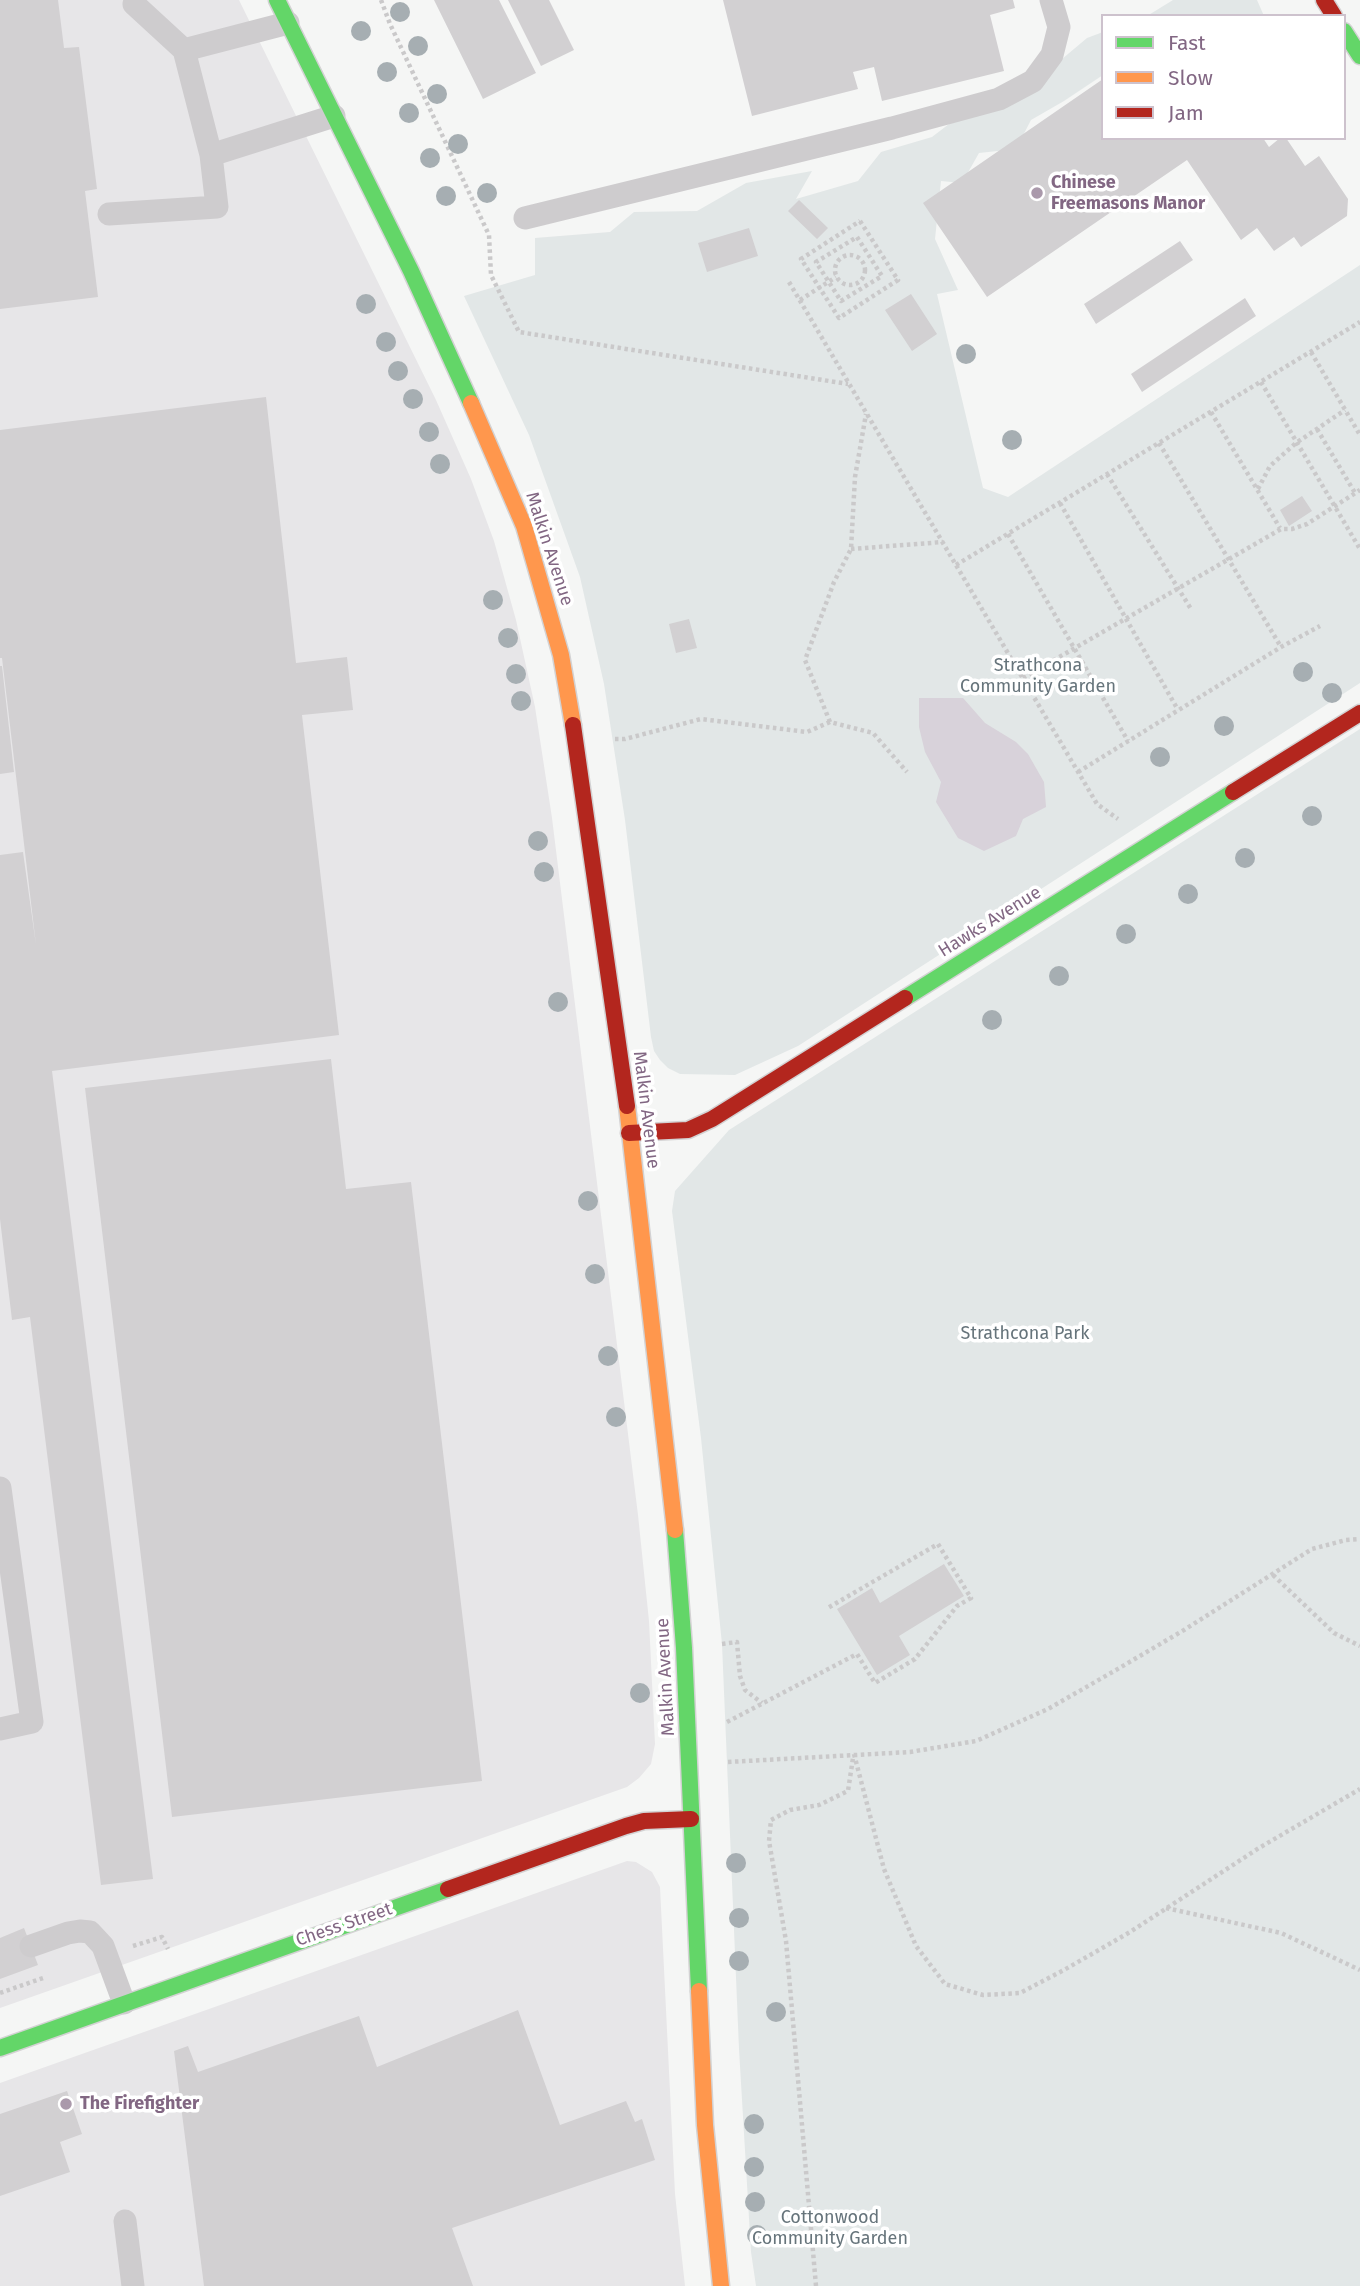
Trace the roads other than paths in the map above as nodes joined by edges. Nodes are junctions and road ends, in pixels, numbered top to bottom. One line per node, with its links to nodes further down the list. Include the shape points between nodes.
1 (277, 0): 4 (street, Malkin Avenue)
2 (1051, 0): 11 (lane, via 1059,27 1052,55 1033,81 999,99)
3 (134, 4): 6 (lane)
4 (288, 23): 6 (lane); 8 (street, Malkin Avenue)
5 (1346, 34): 7 (street)
6 (184, 50): 9 (lane)
7 (1360, 56)
8 (334, 116): 9 (lane); 13 (street, Malkin Avenue, via 499,464 546,598 576,741)
9 (211, 155): 10 (lane, via 217,207)
10 (109, 214)
11 (525, 218)
12 (1360, 713): 13 (street, Hawks Avenue, via 712,1119 688,1130)
13 (629, 1133): 16 (street, Malkin Avenue, via 678,1560)
14 (0, 1488): 15 (lane, via 32,1722)
15 (0, 1729)
16 (691, 1819): 18 (street, Chess Street, via 626,1826); 22 (street, Malkin Avenue, via 705,2125)
17 (31, 1946): 18 (lane, via 68,1933 90,1932 103,1946)
18 (124, 2003): 19 (street, Chess Street)
19 (0, 2048)
20 (125, 2221): 21 (lane)
21 (133, 2286)
22 (721, 2286)

